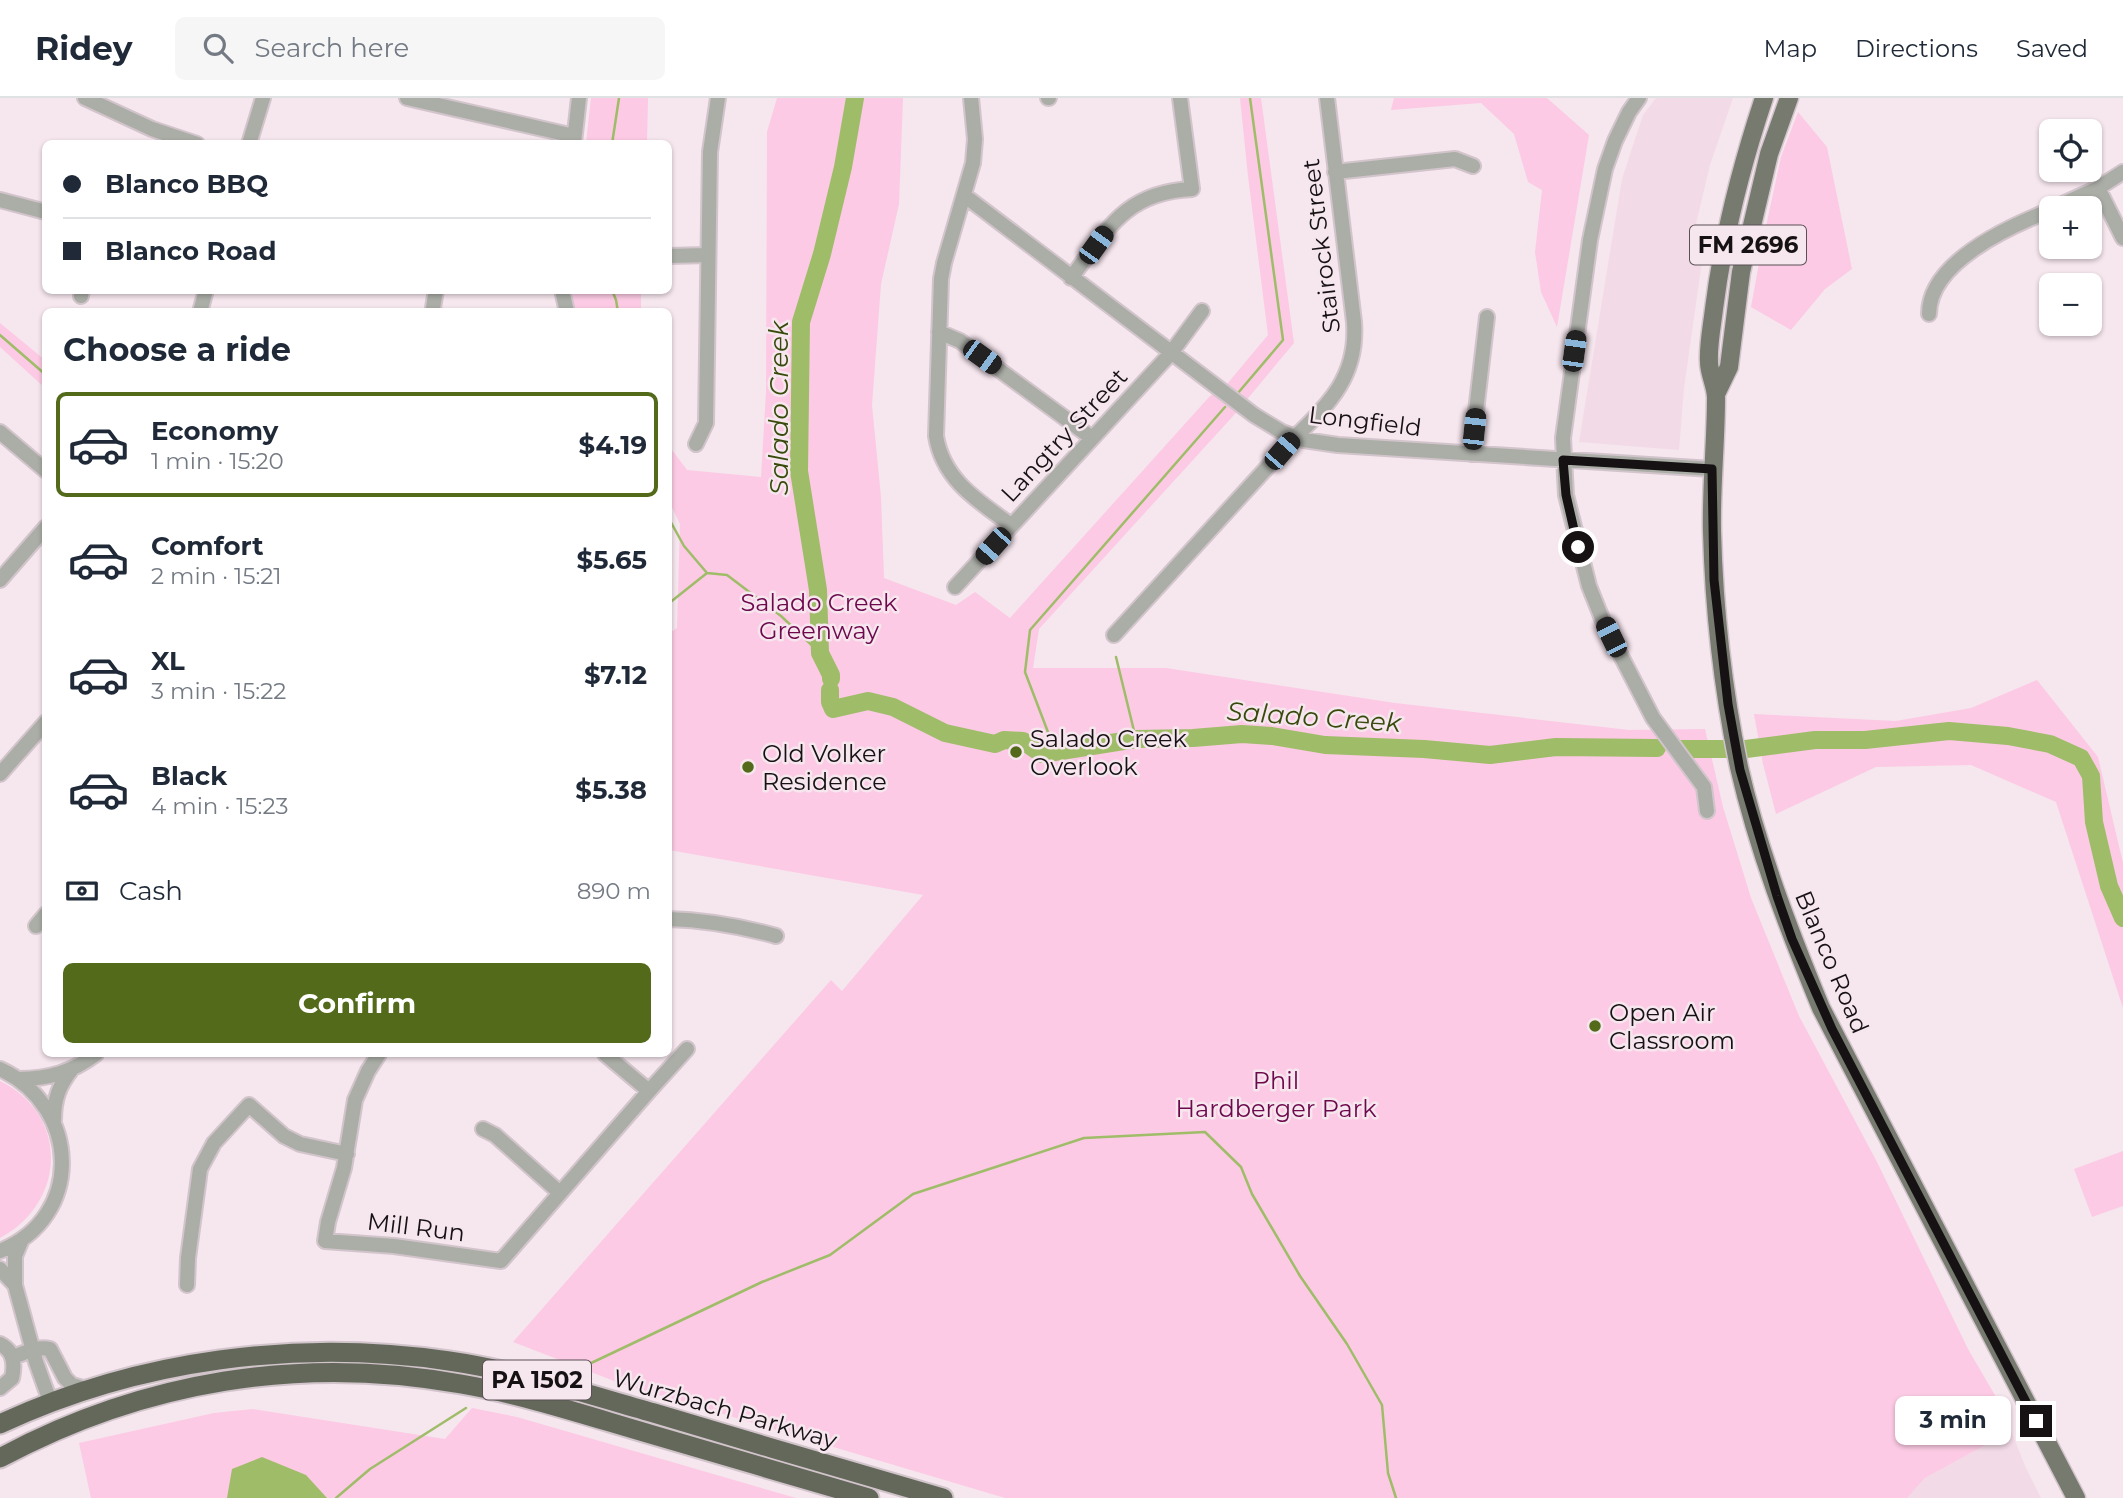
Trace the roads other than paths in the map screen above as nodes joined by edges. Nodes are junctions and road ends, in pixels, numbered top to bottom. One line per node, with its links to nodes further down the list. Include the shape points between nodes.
1 (85, 98): 12 (street)
2 (262, 98): 13 (street)
3 (407, 98): 14 (street)
4 (579, 98): 14 (street)
5 (718, 98): 25 (street, via 709,152)
6 (971, 98): 19 (street, via 975,139)
7 (1180, 98): 27 (street, via 1192,189 1158,194 1122,213)
8 (1328, 98): 16 (street, Stairock Street)
9 (1639, 98): 41 (street, via 1608,159 1590,240)
10 (1764, 98): 35 (main road, Blanco Road / FM 2696, via 1722,255 1709,364)
11 (1789, 98): 35 (main road, Blanco Road / FM 2696, via 1769,154 1741,272 1729,367)
12 (185, 140)
13 (250, 140)
14 (574, 140)
15 (1474, 166): 16 (street, via 1455,159)
16 (1335, 172): 37 (street, Stairock Street, via 1354,322 1353,353 1337,391)
17 (2123, 172): 18 (street)
18 (2098, 188): 20 (street); 24 (street)
19 (965, 196): 27 (street, Longfield); 33 (street, via 944,263)
20 (2081, 196)
21 (0, 200): 22 (street)
22 (42, 211)
23 (2039, 215): 31 (street, via 2001,232 1950,270 1928,303)
24 (2123, 238)
25 (708, 255): 26 (street); 39 (street, via 706,423)
26 (672, 256)
27 (1071, 278): 34 (street, Longfield)
28 (435, 294): 29 (street)
29 (433, 308)
30 (1202, 311): 34 (street, Langtry Street)
31 (1928, 314)
32 (1487, 317): 40 (street)
33 (939, 332): 38 (street, via 960,341); 44 (street, via 935,427 939,454 957,483)
34 (1171, 353): 37 (street, Longfield, via 1254,415); 38 (street, Langtry Street)
35 (1716, 394): 43 (main road, Blanco Road / FM 2696)
36 (0, 432): 42 (street)
37 (1295, 437): 40 (street, Longfield, via 1338,445); 48 (street, Stairock Street)
38 (1092, 438): 44 (street, Langtry Street)
39 (696, 444)
40 (1471, 454): 41 (street, Longfield)
41 (1563, 460): 43 (street, Longfield); 51 (street, via 1572,527 1603,621 1653,718 1704,787)
42 (42, 468)
43 (1712, 469): 81 (main road, Blanco Road / FM 2696, via 1714,580 1728,704 1740,770 1792,939 1821,1008)
44 (1011, 525): 47 (street, Langtry Street)
45 (42, 532): 46 (street)
46 (0, 580)
47 (955, 587)
48 (1114, 635)
49 (42, 727): 50 (street)
50 (0, 774)
51 (1707, 811)
52 (672, 919): 53 (street, via 725,923)
53 (776, 936)
54 (687, 1049): 61 (street)
55 (91, 1057): 59 (street)
56 (377, 1057): 64 (street, via 355,1100)
57 (609, 1057): 61 (street)
58 (0, 1069): 60 (street)
59 (72, 1069): 60 (street, via 56,1076); 62 (street, via 56,1096)
60 (19, 1079): 62 (street, via 40,1098)
61 (649, 1091): 65 (street)
62 (54, 1122): 66 (street, via 62,1153 59,1185 45,1215)
63 (483, 1129): 65 (street)
64 (347, 1154): 65 (street, Mill Run, via 325,1241 501,1261); 70 (street, via 300,1144 249,1105 214,1143 200,1169)
65 (560, 1193)
66 (23, 1238): 67 (street); 69 (street, via 15,1256)
67 (0, 1251)
68 (0, 1269): 69 (street)
69 (15, 1284): 72 (street)
70 (187, 1285)
71 (0, 1344): 73 (street)
72 (33, 1350): 73 (street); 75 (street, via 50,1349 72,1385); 76 (street)
73 (13, 1357): 74 (street, via 12,1378)
74 (0, 1388)
75 (91, 1390): 76 (highway, Wurzbach Parkway / PA 1502); 80 (highway, Wurzbach Parkway / PA 1502, via 184,1366 268,1354 358,1353 450,1361 540,1381)
76 (51, 1404): 77 (highway, Wurzbach Parkway / PA 1502)
77 (0, 1424)
78 (0, 1458): 79 (highway, Wurzbach Parkway / PA 1502, via 101,1412 200,1384 336,1372 450,1382 507,1394)
79 (869, 1498)
80 (943, 1498)
81 (2076, 1498)

